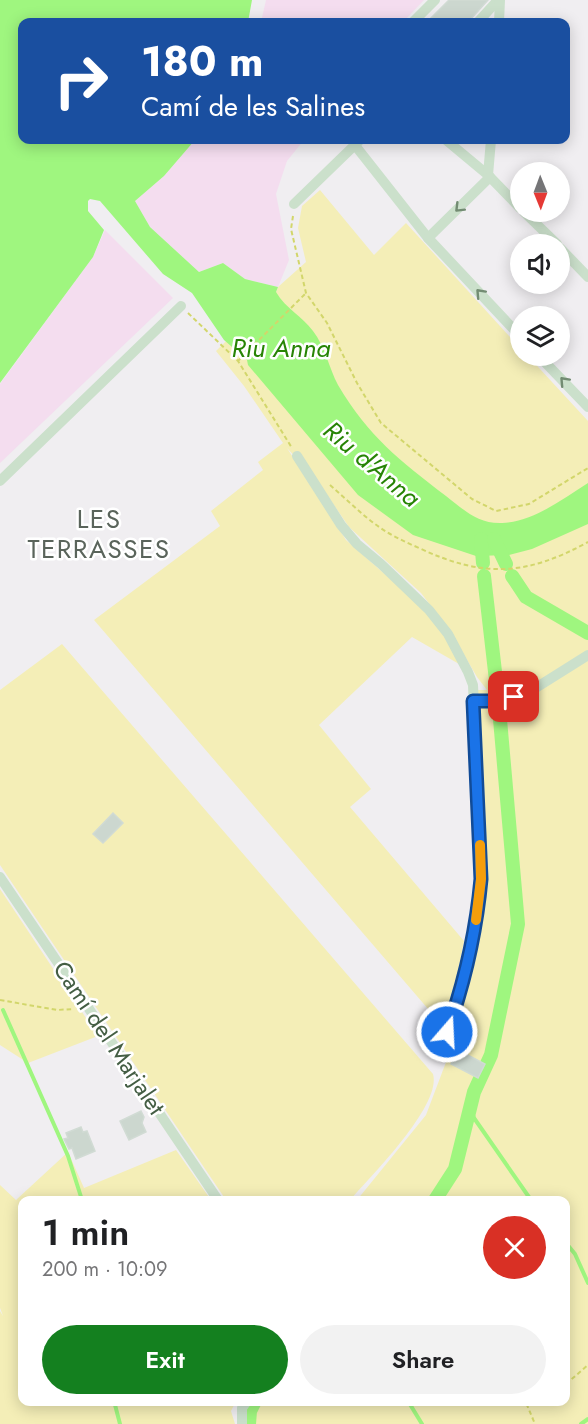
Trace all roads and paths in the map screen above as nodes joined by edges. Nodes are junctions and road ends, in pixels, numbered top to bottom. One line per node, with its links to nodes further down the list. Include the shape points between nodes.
1 (435, 0): 3 (street)
2 (499, 0): 4 (street); 5 (street)
3 (417, 18)
4 (482, 18)
5 (499, 18)
6 (355, 144): 12 (street)
7 (358, 144): 15 (street)
8 (451, 144): 10 (street)
9 (490, 144): 10 (street)
10 (489, 176): 11 (street); 15 (street, one-way to 15)
11 (510, 198)
12 (294, 204): 18 (path, via 291,229)
13 (534, 222): 14 (street)
14 (546, 234)
15 (428, 238): 20 (street, one-way to 15)
16 (570, 258): 17 (street)
17 (588, 277)
18 (306, 293): 21 (path); 25 (path, via 327,323 381,423 472,500 496,511 529,504)
19 (181, 306): 21 (path); 27 (street)
20 (510, 325)
21 (238, 361): 24 (path)
22 (549, 366): 23 (street, one-way to 22)
23 (588, 407)
24 (297, 456): 30 (street, via 357,544 429,610 448,634 473,685)
25 (588, 468)
26 (323, 479): 28 (path, via 390,535 470,567 532,566 558,559)
27 (0, 480)
28 (588, 542)
29 (588, 655): 30 (street, via 526,694 503,701)
30 (473, 701): 34 (street, via 479,905 465,982)
31 (0, 877): 33 (street, Camí del Marjalet)
32 (0, 1000): 33 (path, via 57,1010)
33 (89, 1009): 35 (street, Camí del Marjalet)
34 (447, 1032)
35 (215, 1196)
36 (588, 1365): 37 (path)
37 (570, 1381)
38 (243, 1406): 40 (street)
39 (526, 1406): 41 (path)
40 (242, 1424)
41 (535, 1424)

